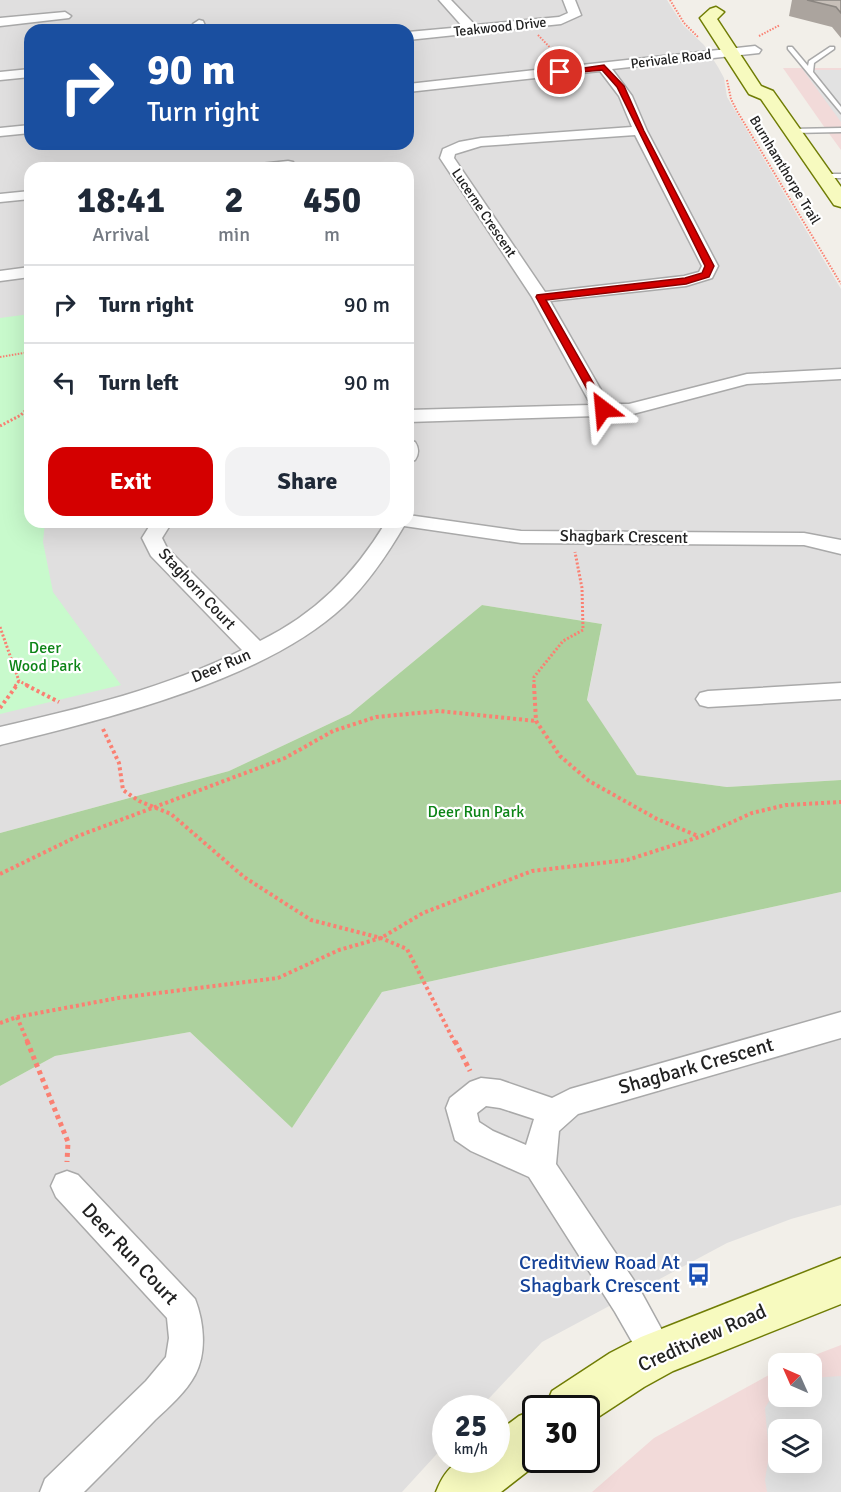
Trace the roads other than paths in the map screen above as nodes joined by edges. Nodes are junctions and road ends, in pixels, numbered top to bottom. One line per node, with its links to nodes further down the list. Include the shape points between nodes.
1 (445, 0): 6 (street)
2 (569, 0): 6 (street, Teakwood Drive, via 575,15 561,20)
3 (719, 9): 11 (main road, via 708,18)
4 (0, 22): 5 (street, via 64,10)
5 (67, 24)
6 (472, 30): 7 (street, Teakwood Drive)
7 (414, 35)
8 (755, 45): 11 (street, Perivale Road)
9 (790, 48): 13 (lane)
10 (832, 48): 13 (lane, via 811,62)
11 (731, 53): 12 (street, Perivale Road); 21 (main road, via 755,90 771,88)
12 (604, 67): 16 (street, Perivale Road); 20 (street, via 620,86)
13 (811, 71): 17 (lane)
14 (24, 74): 15 (street)
15 (0, 76)
16 (414, 87)
17 (841, 111)
18 (24, 130): 22 (street)
19 (841, 130): 21 (lane)
20 (640, 131): 29 (street, via 710,266 706,275 627,289); 29 (street, Lucerne Crescent, via 484,142 448,152 447,158)
21 (792, 131): 23 (main road)
22 (0, 132)
23 (832, 176): 26 (main road)
24 (24, 196): 25 (street)
25 (0, 198)
26 (841, 201)
27 (24, 273): 28 (street)
28 (0, 276)
29 (540, 297): 31 (street, Lucerne Crescent)
30 (841, 374): 31 (street, via 747,379 629,409)
31 (603, 409): 32 (street)
32 (414, 416)
33 (414, 522): 36 (street, Shagbark Crescent, via 521,537 804,539)
34 (158, 528): 37 (street, Staghorn Court, via 152,538 158,552)
35 (392, 528): 37 (street, Deer Run, via 348,588 312,621)
36 (841, 548)
37 (257, 652): 40 (street, Deer Run, via 196,678 90,713)
38 (841, 691): 39 (street)
39 (708, 699)
40 (0, 736)
41 (841, 1026): 42 (street, Shagbark Crescent, via 570,1103)
42 (553, 1112): 43 (street, via 545,1126); 43 (street, via 500,1094 481,1092 461,1108 466,1130)
43 (540, 1167): 46 (street)
44 (67, 1186): 49 (street, Deer Run Court, via 183,1311 186,1338 182,1365)
45 (841, 1281): 46 (main road, Creditview Road)
46 (658, 1354): 47 (main road, Creditview Road)
47 (589, 1395)
48 (522, 1444): 50 (main road)
49 (58, 1492)
50 (460, 1492)

